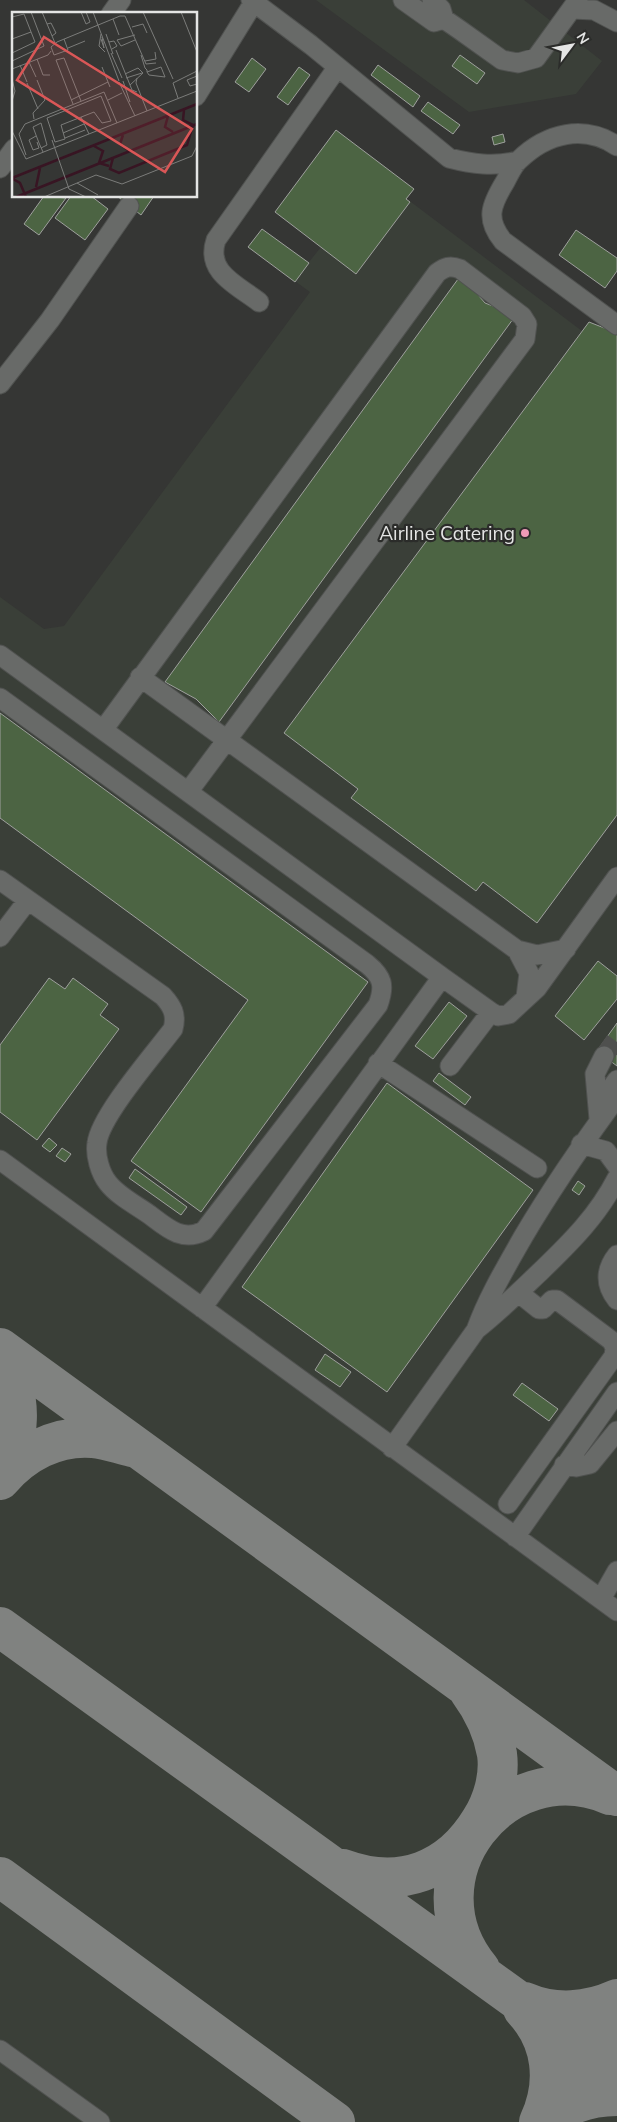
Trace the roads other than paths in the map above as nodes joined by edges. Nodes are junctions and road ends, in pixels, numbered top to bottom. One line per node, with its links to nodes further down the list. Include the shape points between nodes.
1 (120, 0): 6 (lane)
2 (403, 0): 7 (lane, via 434,22)
3 (432, 0): 7 (lane, via 441,9)
4 (253, 1): 9 (lane); 10 (lane)
5 (575, 4): 7 (lane, via 536,58 518,64 502,60); 8 (lane)
6 (112, 12)
7 (444, 19)
8 (617, 22)
9 (337, 68): 13 (lane, via 449,158 471,164); 16 (lane, via 216,240 215,265)
10 (198, 93)
11 (617, 146): 13 (lane, via 594,135 569,133 547,139)
12 (12, 152): 14 (lane)
13 (518, 161): 17 (lane, via 493,206 492,224 496,233)
14 (0, 168)
15 (129, 206): 18 (lane, via 50,320)
16 (259, 302)
17 (617, 325)
18 (0, 384)
19 (0, 655): 22 (lane)
20 (140, 678): 22 (lane); 23 (lane); 23 (lane, via 437,273 452,266 460,269 522,316 527,324 525,339)
21 (0, 698): 27 (lane, via 367,964 377,972 382,982 383,991 378,1005 204,1231 195,1236 174,1232 116,1191 106,1181 97,1154 97,1143 106,1119 173,1028 175,1012 162,996)
22 (103, 730): 24 (lane)
23 (227, 738): 24 (lane); 30 (lane)
24 (188, 792): 31 (lane)
25 (617, 877): 29 (lane)
26 (0, 880): 27 (lane)
27 (28, 900): 28 (lane)
28 (0, 937)
29 (566, 948): 30 (lane, via 537,955); 32 (lane, via 537,988)
30 (517, 950): 32 (lane, via 529,973)
31 (442, 977): 33 (lane); 34 (lane)
32 (526, 997): 33 (lane, via 509,1014 498,1016)
33 (490, 1012): 35 (lane)
34 (378, 1063): 42 (lane); 47 (lane)
35 (450, 1066)
36 (612, 1066): 38 (lane); 38 (lane, via 596,1070)
37 (616, 1102): 38 (lane)
38 (597, 1106): 39 (lane)
39 (582, 1144): 41 (lane, via 606,1151); 48 (lane, via 556,1181 510,1260)
40 (0, 1160): 47 (lane)
41 (617, 1166)
42 (537, 1168)
43 (617, 1178): 45 (lane, via 605,1202 581,1232)
44 (617, 1255): 46 (lane, via 608,1271 612,1293)
45 (519, 1292): 48 (lane); 53 (lane, via 539,1310 557,1300 612,1341 615,1348 614,1356)
46 (617, 1300)
47 (202, 1308): 51 (lane)
48 (476, 1330): 51 (lane)
49 (617, 1392): 52 (lane)
50 (617, 1431): 52 (lane, via 590,1464)
51 (392, 1448): 54 (lane)
52 (564, 1465): 54 (lane)
53 (508, 1504)
54 (514, 1537): 56 (lane)
55 (617, 1571): 56 (lane)
56 (601, 1599): 57 (lane)
57 (617, 1611)
58 (0, 2050): 59 (lane)
59 (100, 2122)

